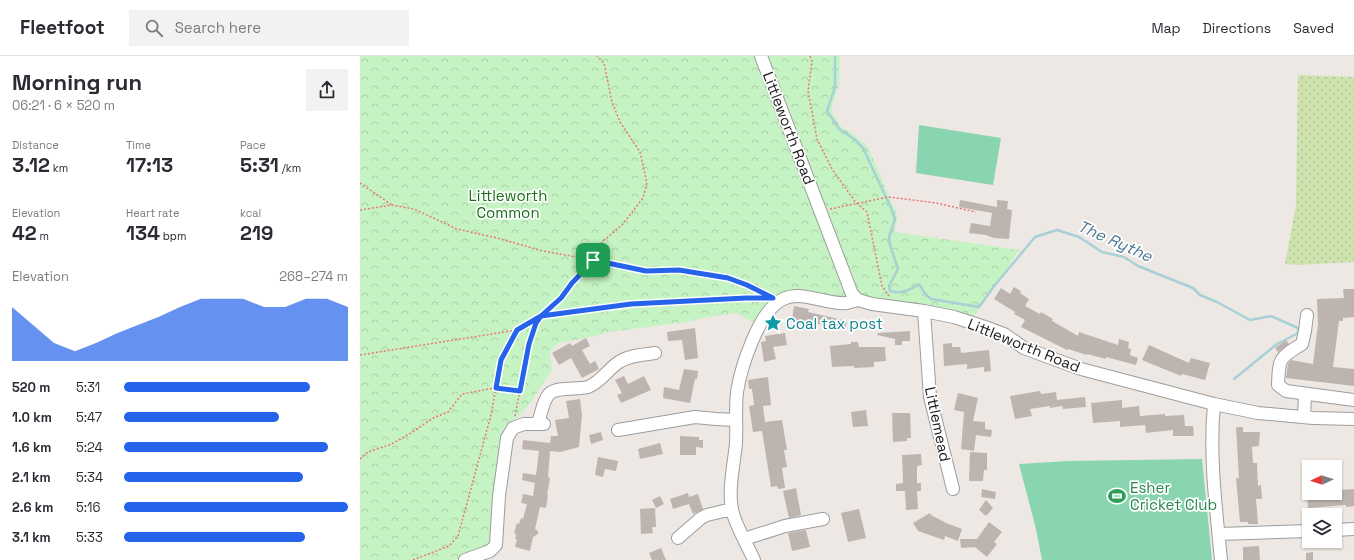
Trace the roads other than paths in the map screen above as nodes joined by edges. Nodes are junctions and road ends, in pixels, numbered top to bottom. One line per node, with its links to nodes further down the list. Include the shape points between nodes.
1 (762, 56): 2 (street, Littleworth Road, via 852,294)
2 (858, 300): 3 (street, Littleworth Road); 11 (street, via 846,303 799,297 785,298 774,304 757,331 745,361 737,391)
3 (924, 311): 8 (street, Littleworth Road, via 988,328 1004,334 1024,348 1081,369); 13 (street, Littlemead, via 930,397)
4 (1307, 315): 6 (street, via 1302,344 1281,360 1278,385 1286,391)
5 (655, 353): 22 (street, via 620,361 596,383 587,387 554,391 546,399 541,423 524,424 513,428 507,438 497,513 496,545 490,551)
6 (1305, 394): 7 (street); 9 (street)
7 (1354, 400)
8 (1214, 404): 9 (street, Littleworth Road, via 1258,413); 19 (street, via 1212,450)
9 (1304, 417): 10 (street, Littleworth Road)
10 (1354, 419)
11 (736, 420): 12 (street, via 695,417); 14 (street)
12 (618, 430)
13 (953, 489)
14 (732, 509): 20 (street, via 701,518); 21 (street)
15 (823, 519): 21 (street, via 786,526)
16 (1354, 529): 17 (street)
17 (1342, 530)
18 (1302, 531): 19 (street)
19 (1219, 534): 24 (street)
20 (676, 538)
21 (744, 539): 23 (street)
22 (465, 560)
23 (754, 560)
24 (1221, 560)

